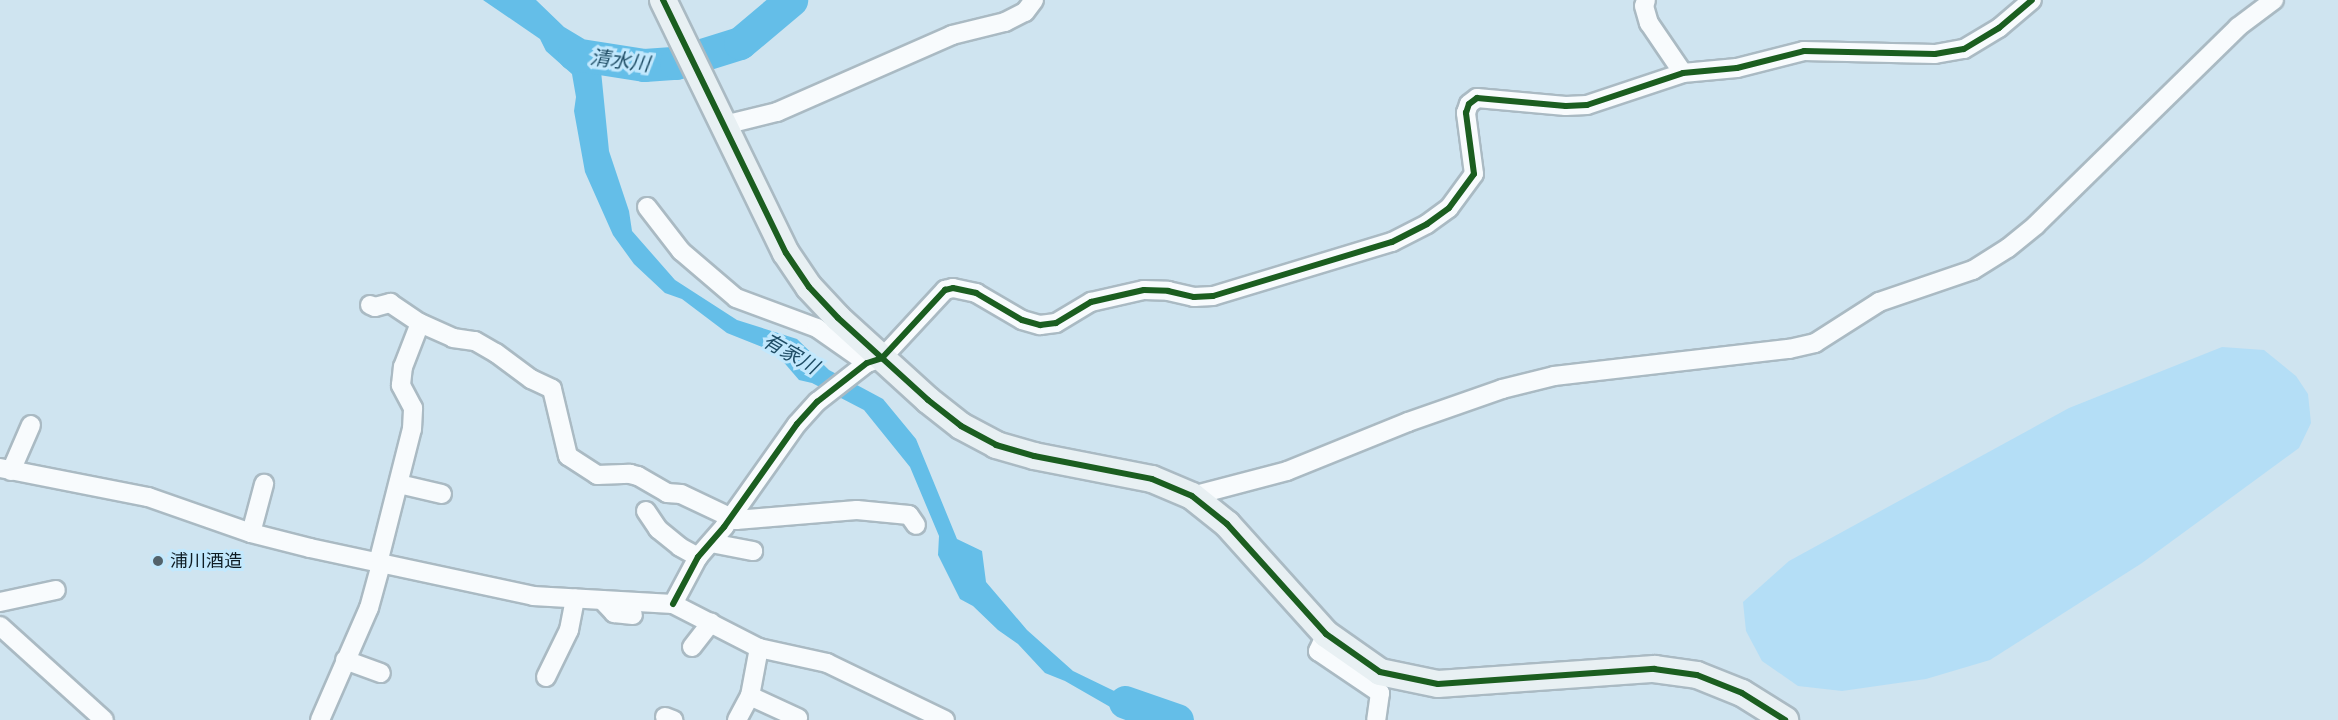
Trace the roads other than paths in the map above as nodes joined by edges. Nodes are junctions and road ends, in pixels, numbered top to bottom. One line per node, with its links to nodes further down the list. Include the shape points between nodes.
1 (1034, 0): 7 (street, via 1016,18 952,35 777,112)
2 (1646, 0): 6 (street, via 1649,23)
3 (2032, 0): 6 (street, via 1999,28 1964,49 1935,54 1804,51 1737,68)
4 (2274, 0): 17 (street, via 2221,43 2008,248 1973,270 1879,302 1815,343 1554,376 1502,389 1408,422 1287,471)
5 (669, 10): 7 (street)
6 (1683, 73): 11 (street, via 1587,105 1477,98 1466,113 1474,174 1449,208 1392,242 1213,296 1144,290 1091,302 1056,323 1040,325 1022,320 976,293 953,288 939,295)
7 (724, 125): 11 (street, via 792,261)
8 (647, 207): 11 (street, via 681,251 736,298 817,328)
9 (370, 305): 10 (street, via 390,303)
10 (420, 323): 15 (street, via 403,367 401,385 415,415); 19 (street, via 453,338 476,341 552,389 568,456 583,468 597,476 638,476 667,493 681,494)
11 (870, 362): 17 (street, via 961,426 996,445 1152,479); 19 (street, via 817,402 797,424)
12 (31, 425): 13 (street)
13 (5, 469): 21 (street, via 148,497)
14 (264, 484): 21 (street)
15 (399, 484): 16 (street); 25 (street)
16 (442, 494)
17 (1192, 496): 34 (street, via 1227,524)
18 (646, 511): 24 (street, via 658,529)
19 (730, 518): 20 (street, via 757,520 857,510 909,515); 22 (street)
20 (916, 525)
21 (251, 533): 25 (street)
22 (711, 543): 23 (street); 24 (street)
23 (753, 551)
24 (698, 557): 30 (street)
25 (379, 564): 27 (street, via 533,597); 37 (street, via 369,608)
26 (56, 590): 29 (street)
27 (575, 599): 28 (street); 39 (street, via 569,630)
28 (601, 600): 30 (street); 31 (street, via 614,613)
29 (0, 602)
30 (673, 604): 32 (street)
31 (633, 615)
32 (711, 623): 35 (street); 36 (street)
33 (0, 626): 42 (street)
34 (1326, 634): 46 (street, via 1318,651 1380,693); 47 (street, via 1380,672 1409,680 1438,684 1653,669 1697,675 1742,693)
35 (692, 647)
36 (759, 648): 40 (street); 45 (street, via 827,663)
37 (345, 660): 38 (street); 43 (street)
38 (381, 673)
39 (546, 677)
40 (750, 696): 41 (street); 44 (street)
41 (798, 718)
42 (104, 720)
43 (320, 720)
44 (737, 720)
45 (945, 720)
46 (1376, 720)
47 (1785, 720)

